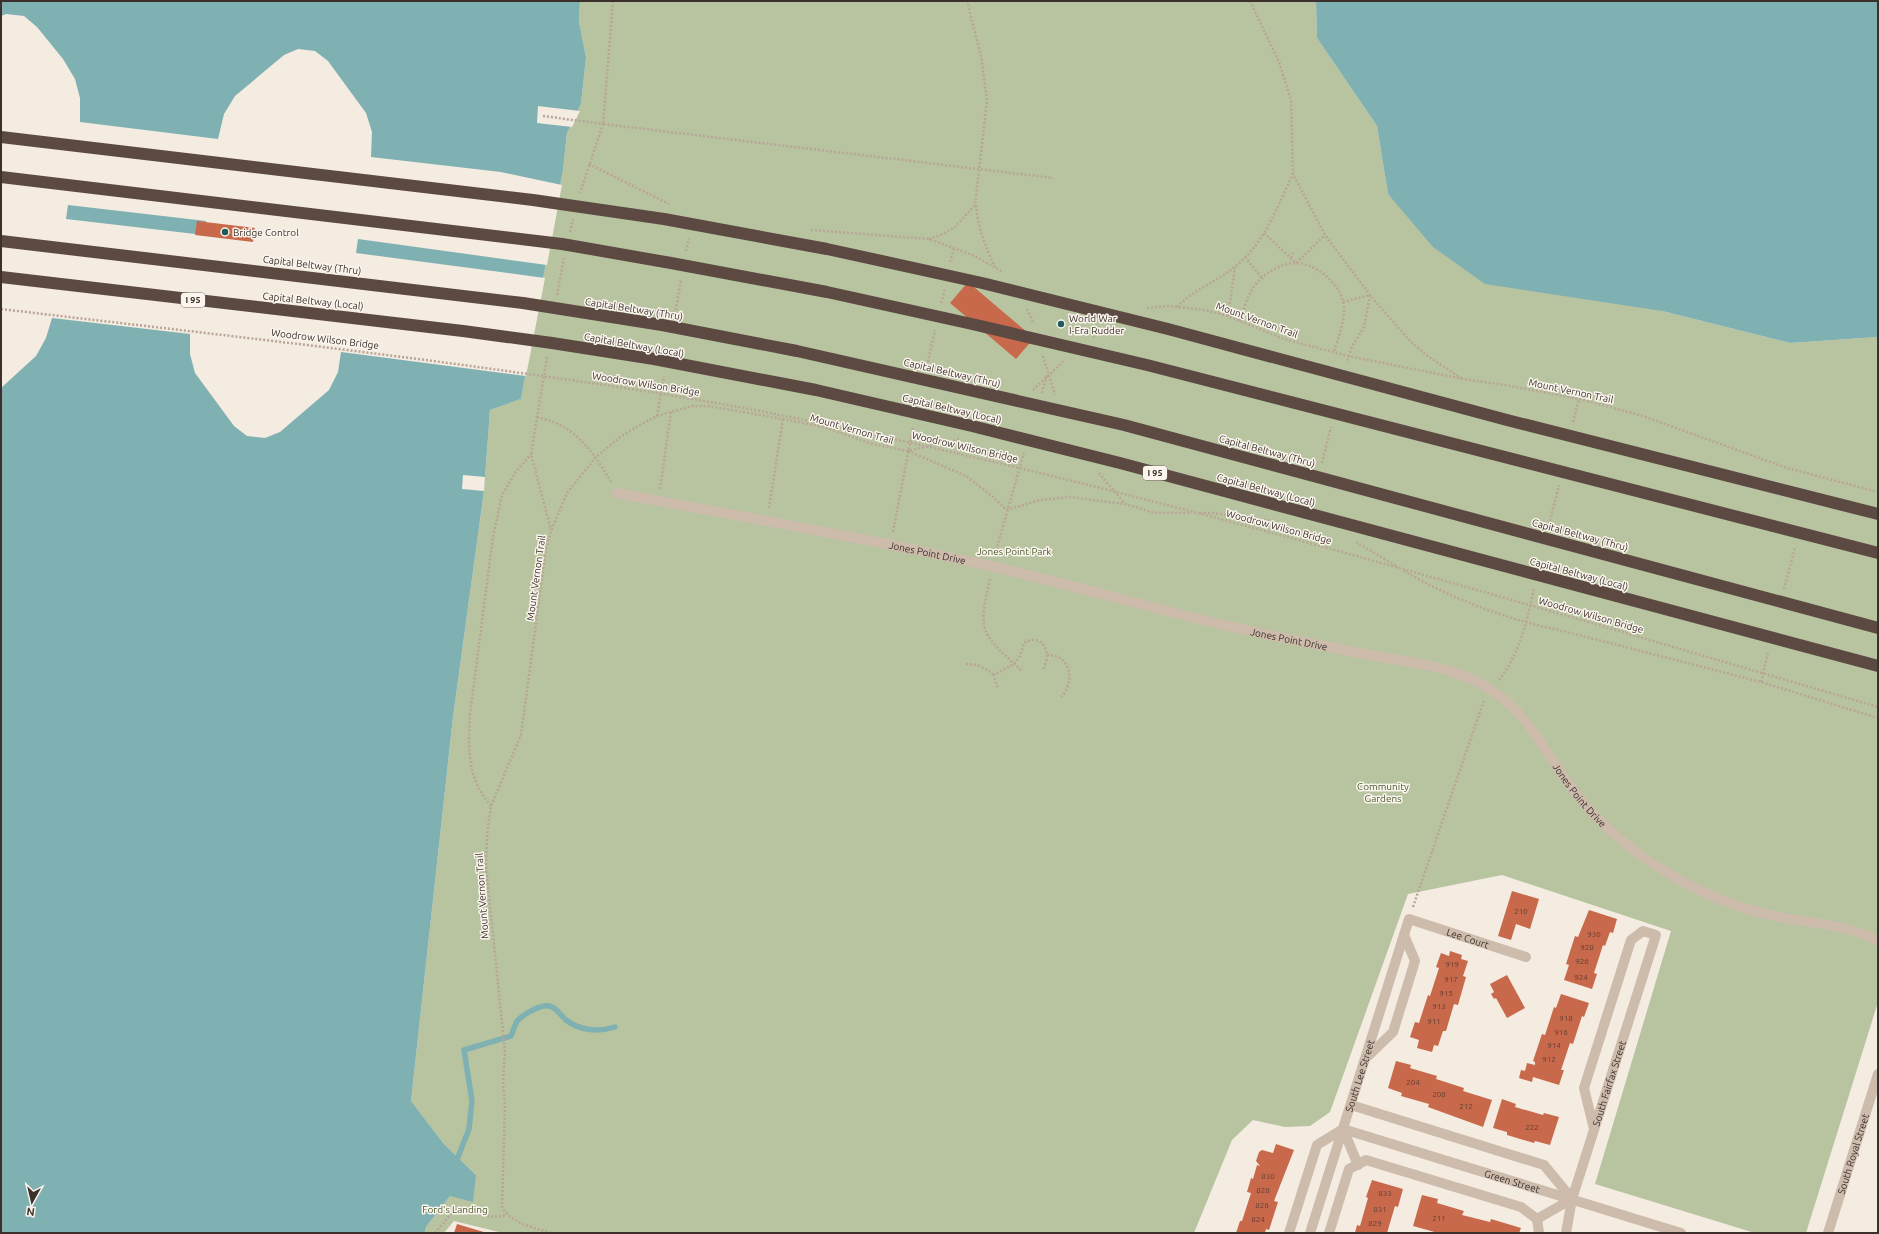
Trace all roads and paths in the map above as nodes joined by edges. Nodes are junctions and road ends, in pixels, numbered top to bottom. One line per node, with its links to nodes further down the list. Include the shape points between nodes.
1 (613, 1): 5 (path)
2 (967, 1): 7 (path, via 981,56 987,101)
3 (1250, 1): 8 (path, via 1279,62 1291,100)
4 (543, 116): 5 (path)
5 (603, 124): 7 (path); 11 (path)
6 (1, 137): 70 (highway, via 533,200 664,219 827,249 982,283 1168,329 1507,420)
7 (980, 169): 10 (path); 12 (path)
8 (1293, 174): 14 (path); 16 (path)
9 (1, 177): 76 (highway, via 562,244 833,294 1146,365)
10 (1053, 178)
11 (579, 197)
12 (976, 205): 17 (path, via 955,227); 26 (path, via 983,242)
13 (575, 212): 15 (path)
14 (1264, 233): 22 (path); 23 (path)
15 (570, 234)
16 (1324, 235): 25 (path); 31 (path)
17 (929, 239)
18 (1, 241): 80 (highway, Capital Beltway (Thru), via 523,303 662,325 797,351 1124,425)
19 (954, 248): 24 (path)
20 (1293, 253): 23 (path)
21 (564, 257): 32 (path)
22 (1245, 257): 27 (path); 29 (path)
23 (1291, 258): 25 (path)
24 (950, 263)
25 (1296, 263): 29 (path, via 1282,266); 33 (path, via 1315,269 1326,276 1336,286)
26 (995, 267)
27 (1235, 267): 34 (path, via 1185,299); 38 (path)
28 (1, 278): 85 (highway, Capital Beltway (Local) / I 95, via 530,340 654,359 816,390 1120,463)
29 (1262, 278): 39 (path, via 1249,295)
30 (945, 285): 35 (path)
31 (1370, 295): 33 (path); 48 (path, via 1409,340 1426,355)
32 (555, 302)
33 (1343, 302): 43 (path, via 1342,323)
34 (1177, 307): 37 (path, Mount Vernon Trail, via 1156,306); 38 (path, Mount Vernon Trail)
35 (940, 308)
36 (1, 309): 93 (path, Woodrow Wilson Bridge, via 419,358 628,388 800,419 1105,488 1456,584)
37 (1142, 309)
38 (1228, 316): 39 (path, Mount Vernon Trail)
39 (1240, 321): 43 (path, Mount Vernon Trail, via 1284,339)
40 (937, 323): 46 (path)
41 (1106, 329): 42 (path)
42 (1087, 342)
43 (1334, 352): 48 (path, Mount Vernon Trail)
44 (547, 356): 53 (path)
45 (1070, 356): 47 (path)
46 (927, 368)
47 (1047, 374): 49 (path); 50 (path)
48 (1463, 379): 51 (path, Mount Vernon Trail)
49 (1028, 395)
50 (1040, 397)
51 (1579, 399): 56 (path); 62 (path, Mount Vernon Trail, via 1640,415)
52 (671, 412): 54 (path, Mount Vernon Trail, via 692,406 708,406); 61 (path, Mount Vernon Trail, via 638,426); 67 (path)
53 (537, 417): 60 (path); 61 (path, via 559,424 581,440)
54 (783, 419): 59 (path, Mount Vernon Trail, via 824,427 869,443); 71 (path)
55 (915, 421): 59 (path)
56 (1572, 429)
57 (966, 436): 59 (path, Mount Vernon Trail, via 959,440)
58 (1025, 450): 69 (path)
59 (908, 451): 69 (path, via 966,476); 75 (path)
60 (531, 454): 73 (path); 94 (path, via 514,473 502,495 493,537 470,714 468,741 472,774 480,793)
61 (596, 457): 66 (path); 73 (path, Mount Vernon Trail, via 568,493)
62 (1813, 475): 64 (path); 65 (path, Mount Vernon Trail)
63 (1560, 482): 72 (path)
64 (1811, 482)
65 (1878, 492)
66 (617, 493): 67 (street, Jones Point Drive)
67 (658, 501): 71 (street, Jones Point Drive)
68 (1125, 504): 69 (path, via 1070,497 1040,500)
69 (1007, 510): 77 (path)
70 (1878, 514)
71 (767, 521): 75 (street, Jones Point Drive)
72 (1549, 526)
73 (551, 531): 94 (path, Mount Vernon Trail, via 546,549 521,735)
74 (1796, 543): 79 (path)
75 (890, 544): 77 (street, Jones Point Drive)
76 (1878, 553)
77 (992, 567): 84 (path, via 984,606 984,631 992,643); 91 (street, Jones Point Drive, via 1233,627 1440,668 1470,678)
78 (1535, 586): 91 (path, via 1526,624 1513,660)
79 (1783, 595)
80 (1878, 628)
81 (1770, 646): 89 (path)
82 (1047, 654): 84 (path, via 1042,643 1030,639 1024,642 1020,656); 86 (path); 92 (path, via 1061,656 1066,662 1068,682)
83 (966, 664): 88 (path, via 971,663 984,668)
84 (1014, 664): 87 (path); 88 (path)
85 (1878, 666)
86 (1043, 670)
87 (1022, 671)
88 (994, 675): 90 (path)
89 (1761, 682)
90 (998, 687)
91 (1491, 690): 95 (path, via 1484,699); 97 (street, Jones Point Drive, via 1518,712 1566,779 1598,818 1634,850 1662,870 1696,889 1735,904 1782,917 1821,923)
92 (1061, 697)
93 (1878, 707)
94 (491, 806): 106 (path, Mount Vernon Trail, via 486,866 505,1052 502,1207)
95 (1409, 919): 96 (street, South Lee Street); 98 (street, Lee Court)
96 (1404, 935): 99 (street, South Lee Street); 99 (street, via 1415,961 1413,968 1393,1032)
97 (1878, 941)
98 (1526, 957)
99 (1366, 1059): 101 (street, South Lee Street)
100 (1878, 1074): 116 (street, South Royal Street)
101 (1351, 1105): 102 (street, South Lee Street); 105 (street, via 1544,1165)
102 (1343, 1129): 104 (street); 105 (street, Green Street); 110 (street, via 1317,1145); 111 (street, South Lee Street)
103 (1594, 1129): 103 (street, South Fairfax Street, via 1656,935 1643,931 1631,940 1584,1088); 105 (street, South Fairfax Street)
104 (1358, 1165): 107 (street, via 1366,1160 1381,1164 1521,1207); 112 (street, via 1350,1169)
105 (1572, 1199): 107 (street); 114 (street, South Fairfax Street); 115 (street, Green Street)
106 (506, 1215): 108 (path, via 494,1217 455,1208); 109 (path, via 520,1223)
107 (1537, 1219): 113 (street)
108 (435, 1233)
109 (551, 1233)
110 (1290, 1233)
111 (1310, 1233)
112 (1329, 1233)
113 (1539, 1233)
114 (1566, 1233)
115 (1680, 1233)
116 (1828, 1233)

